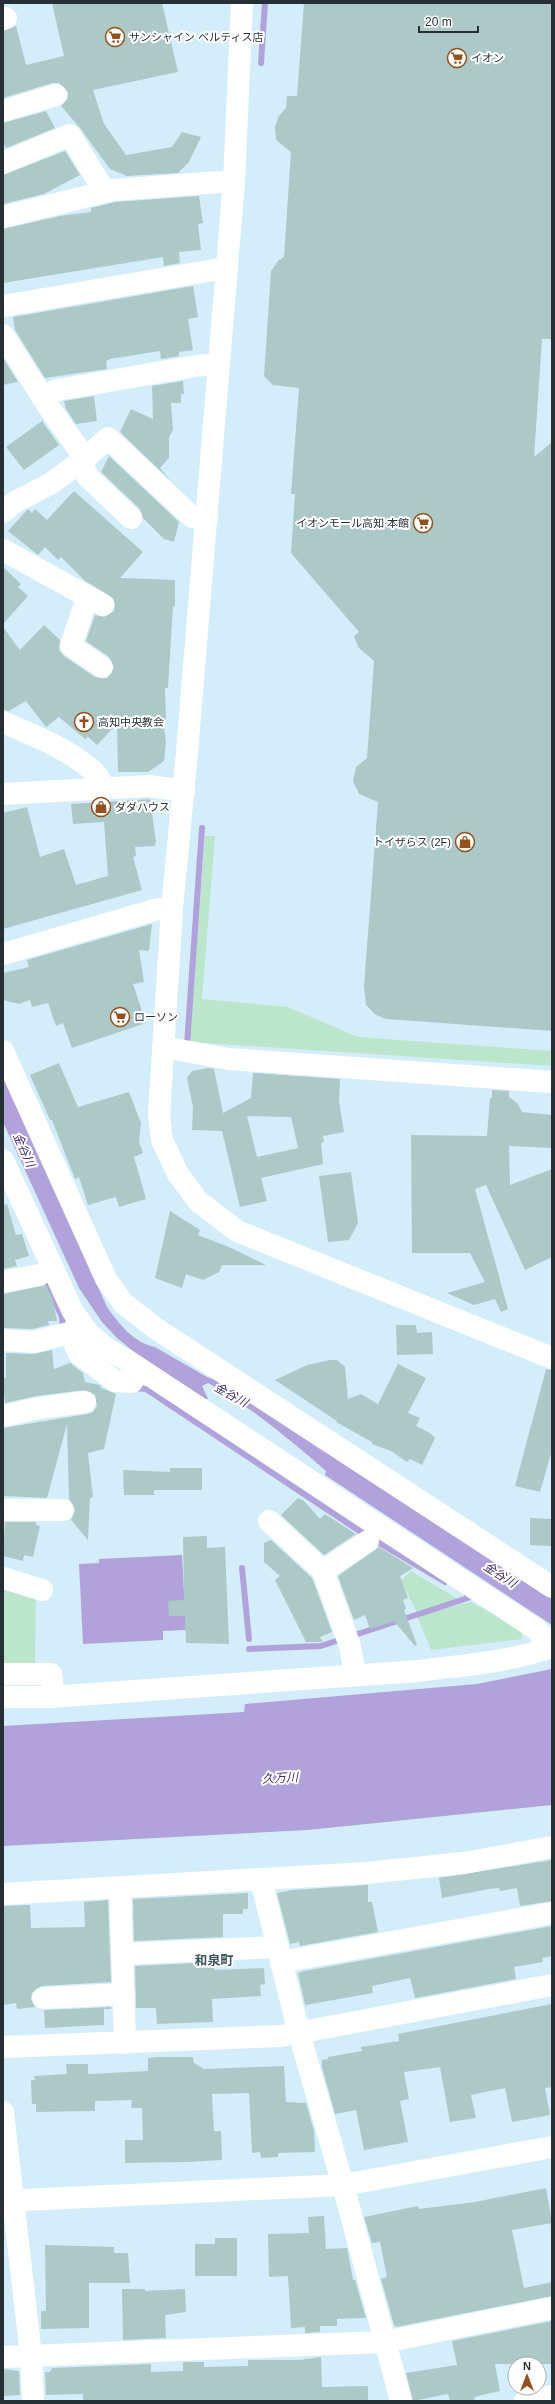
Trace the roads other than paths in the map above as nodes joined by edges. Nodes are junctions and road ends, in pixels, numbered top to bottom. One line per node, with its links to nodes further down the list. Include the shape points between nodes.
1 (242, 3): 5 (street)
2 (56, 95): 3 (street)
3 (3, 111)
4 (3, 163): 6 (street, via 70,135)
5 (234, 181): 6 (street); 8 (street)
6 (105, 192): 7 (street)
7 (3, 217)
8 (226, 268): 9 (street); 11 (street)
9 (3, 306)
10 (3, 335): 12 (street)
11 (218, 366): 12 (street, via 202,365 64,389); 16 (street)
12 (42, 397): 13 (street, via 80,451)
13 (82, 461): 14 (street); 15 (street, via 88,476); 16 (street, via 108,438 192,517)
14 (3, 512)
15 (132, 518)
16 (207, 519): 21 (street)
17 (3, 550): 18 (street, via 95,601 71,646)
18 (102, 667)
19 (3, 722): 20 (street, via 41,739 93,770)
20 (104, 787): 21 (street, via 149,786); 22 (street)
21 (184, 791): 23 (street)
22 (3, 794)
23 (172, 909): 24 (street, via 158,909); 25 (street)
24 (3, 954)
25 (163, 1047): 27 (street, via 229,1059); 33 (street, via 159,1115 162,1140 171,1162 188,1189 221,1221 237,1231)
26 (3, 1051): 44 (street, via 106,1279 123,1303 155,1328)
27 (552, 1082)
28 (3, 1160): 34 (street, via 72,1310 88,1332 107,1349)
29 (39, 1275): 30 (street)
30 (3, 1282)
31 (64, 1333): 32 (street, via 34,1342); 34 (street, via 112,1361); 35 (street, via 79,1354 115,1382)
32 (3, 1340)
33 (552, 1358)
34 (128, 1361): 47 (street, via 536,1629 552,1647 539,1652 467,1665)
35 (132, 1382)
36 (85, 1402): 37 (street)
37 (3, 1416)
38 (3, 1510): 39 (street)
39 (63, 1510)
40 (269, 1521): 42 (street)
41 (368, 1541): 42 (street)
42 (323, 1571): 47 (street, via 348,1640)
43 (3, 1578): 45 (street)
44 (552, 1587)
45 (42, 1590)
46 (3, 1674): 48 (street, via 51,1674)
47 (355, 1675): 48 (street)
48 (54, 1696): 49 (street)
49 (3, 1697)
50 (552, 1847): 51 (street, via 464,1863)
51 (261, 1880): 52 (street); 56 (street)
52 (120, 1888): 53 (street); 55 (street)
53 (3, 1894)
54 (552, 1913): 56 (street)
55 (122, 1954): 56 (street); 58 (street)
56 (279, 1955): 60 (street)
57 (552, 1985): 60 (street)
58 (124, 1994): 59 (street); 61 (street)
59 (43, 1998)
60 (299, 2033): 61 (street); 65 (street)
61 (125, 2043): 62 (street)
62 (3, 2047)
63 (3, 2112): 66 (street)
64 (552, 2147): 65 (street)
65 (343, 2185): 66 (street); 68 (street)
66 (9, 2200): 69 (street)
67 (552, 2308): 68 (street)
68 (384, 2342): 69 (street); 73 (street)
69 (31, 2356): 70 (street); 72 (street)
70 (3, 2357)
71 (552, 2396): 74 (street)
72 (34, 2401)
73 (401, 2401)
74 (525, 2401)

